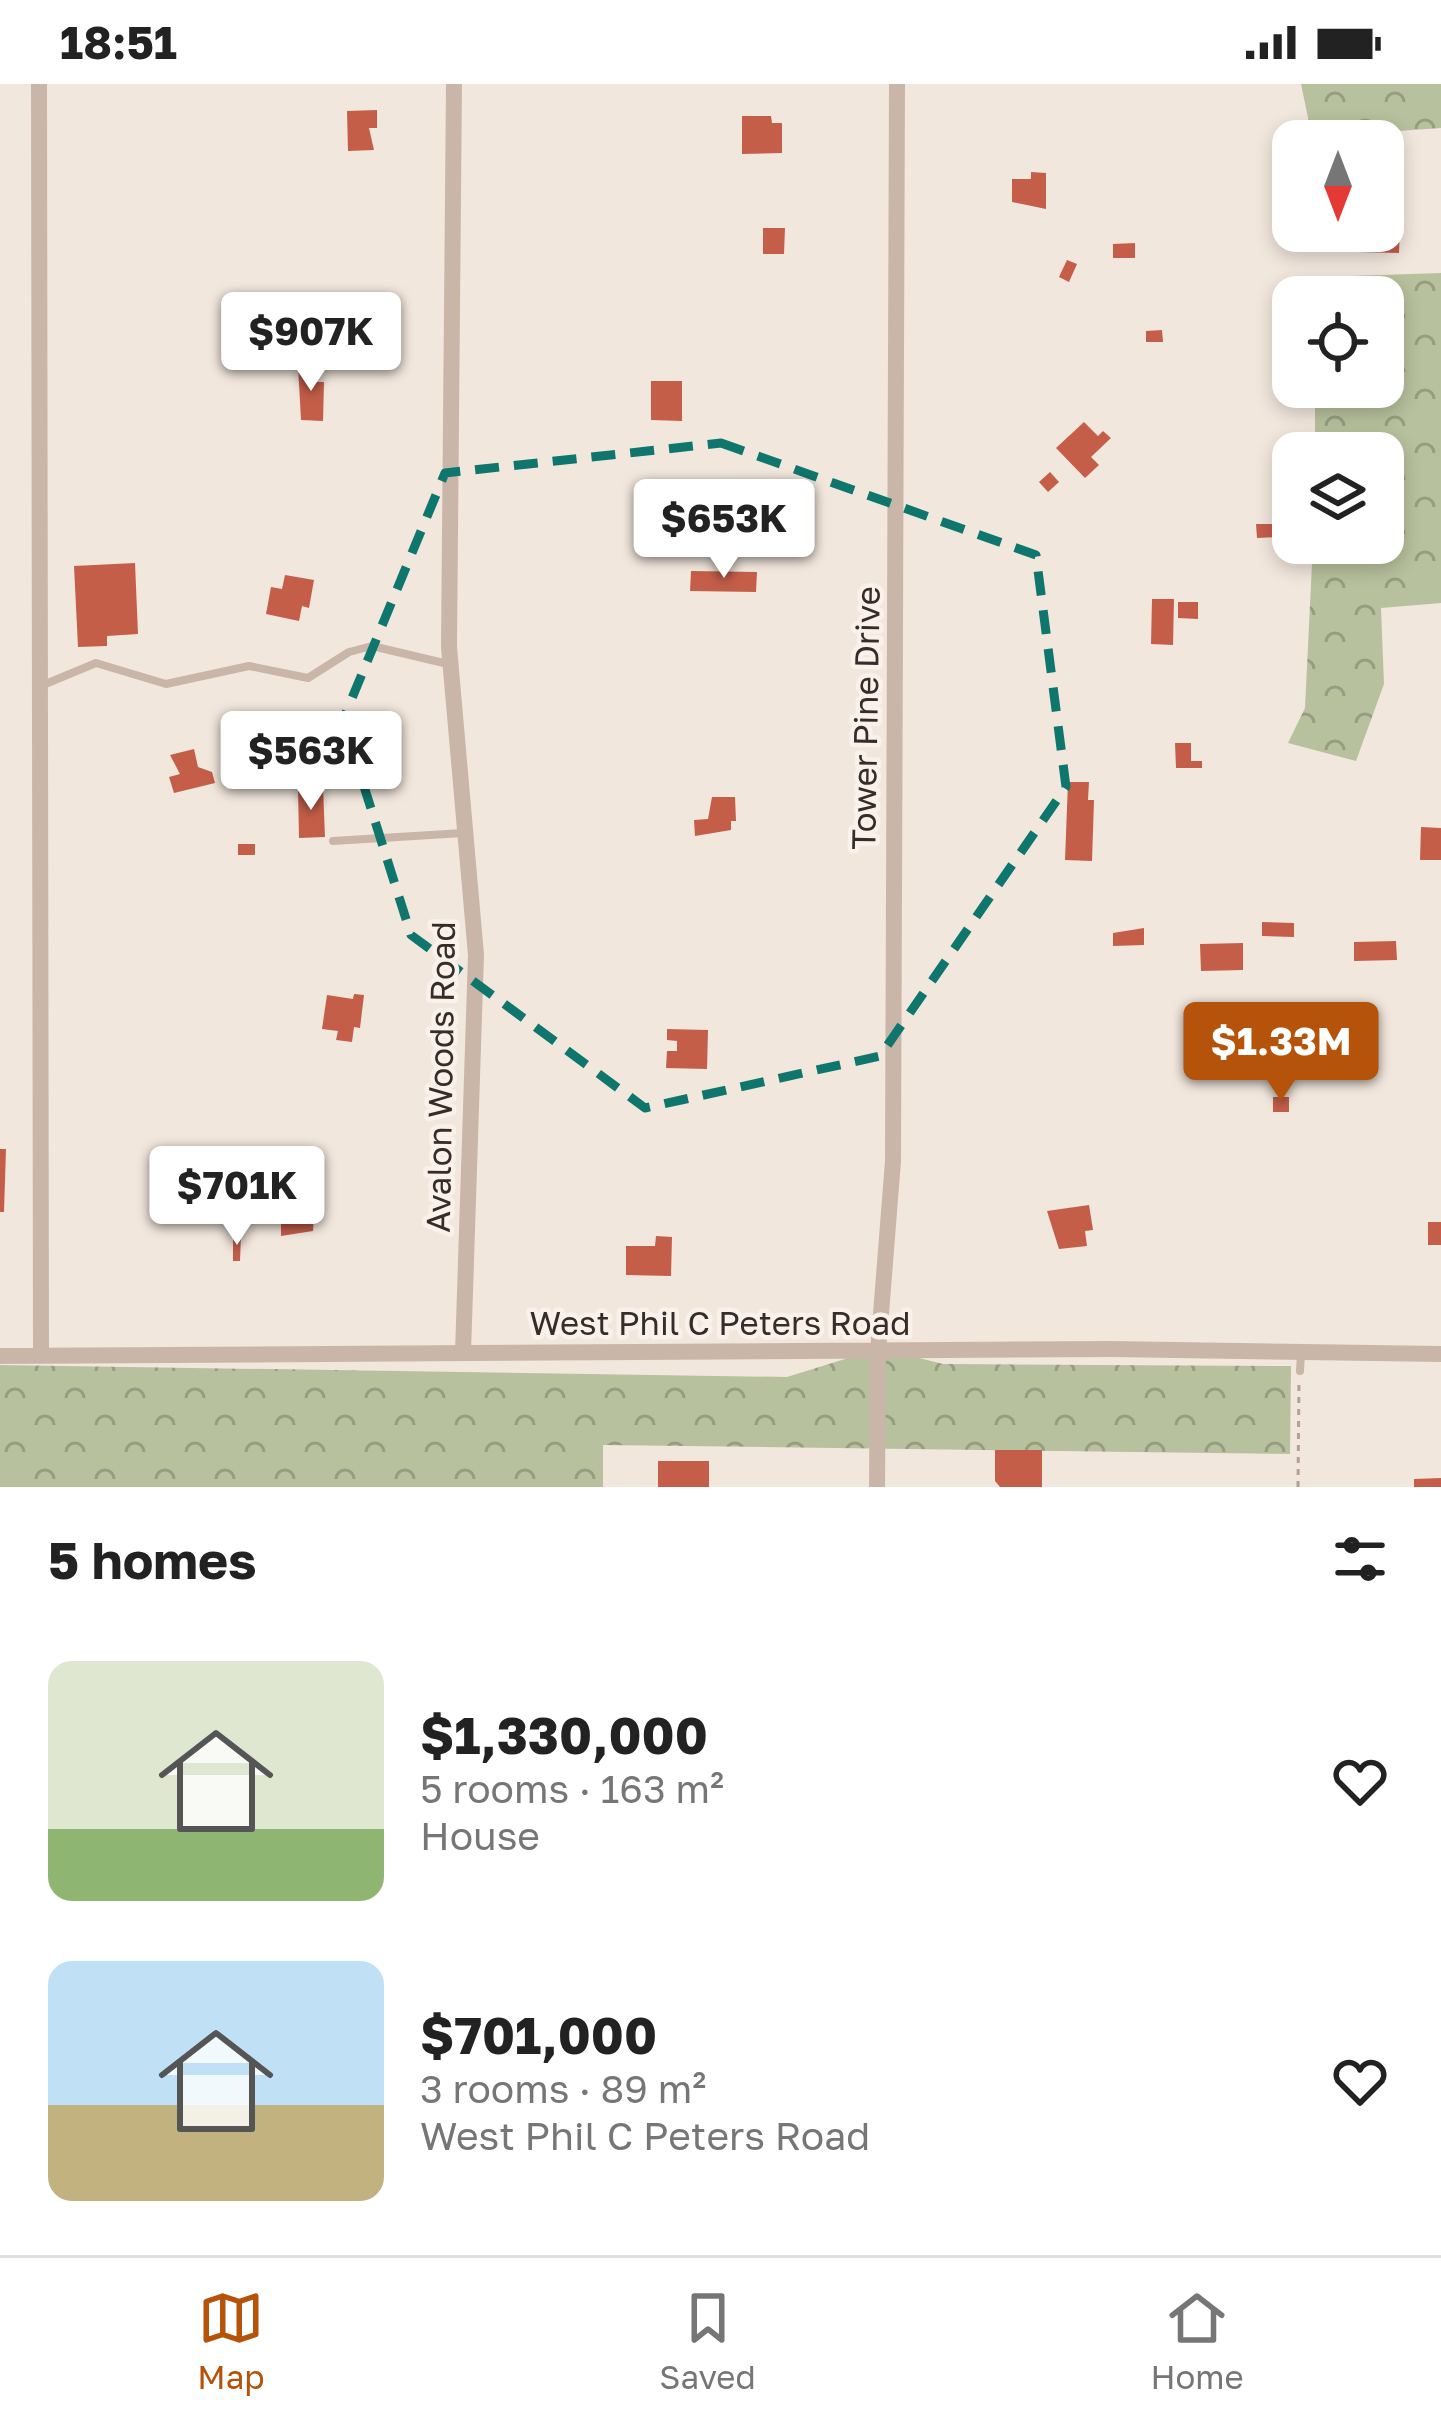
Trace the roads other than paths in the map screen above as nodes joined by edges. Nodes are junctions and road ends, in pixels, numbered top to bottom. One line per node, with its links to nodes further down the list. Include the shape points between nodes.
1 (39, 84): 5 (street)
2 (454, 84): 4 (street, Avalon Woods Road)
3 (897, 84): 8 (street, Tower Pine Drive, via 893,1161)
4 (450, 664): 5 (lane, via 372,646 308,678 249,666 166,684 96,663); 6 (street, Avalon Woods Road)
5 (38, 688): 12 (street)
6 (464, 833): 7 (lane); 10 (street, Avalon Woods Road, via 476,955)
7 (333, 842)
8 (878, 1352): 9 (street, West Phil C Peters Road); 10 (street, West Phil C Peters Road); 15 (street, Tower Pine Drive)
9 (1301, 1352): 11 (street, West Phil C Peters Road); 14 (lane)
10 (463, 1353): 12 (street, West Phil C Peters Road)
11 (1441, 1354)
12 (41, 1355): 13 (street, West Phil C Peters Road)
13 (0, 1356)
14 (1300, 1371)
15 (877, 1487)

